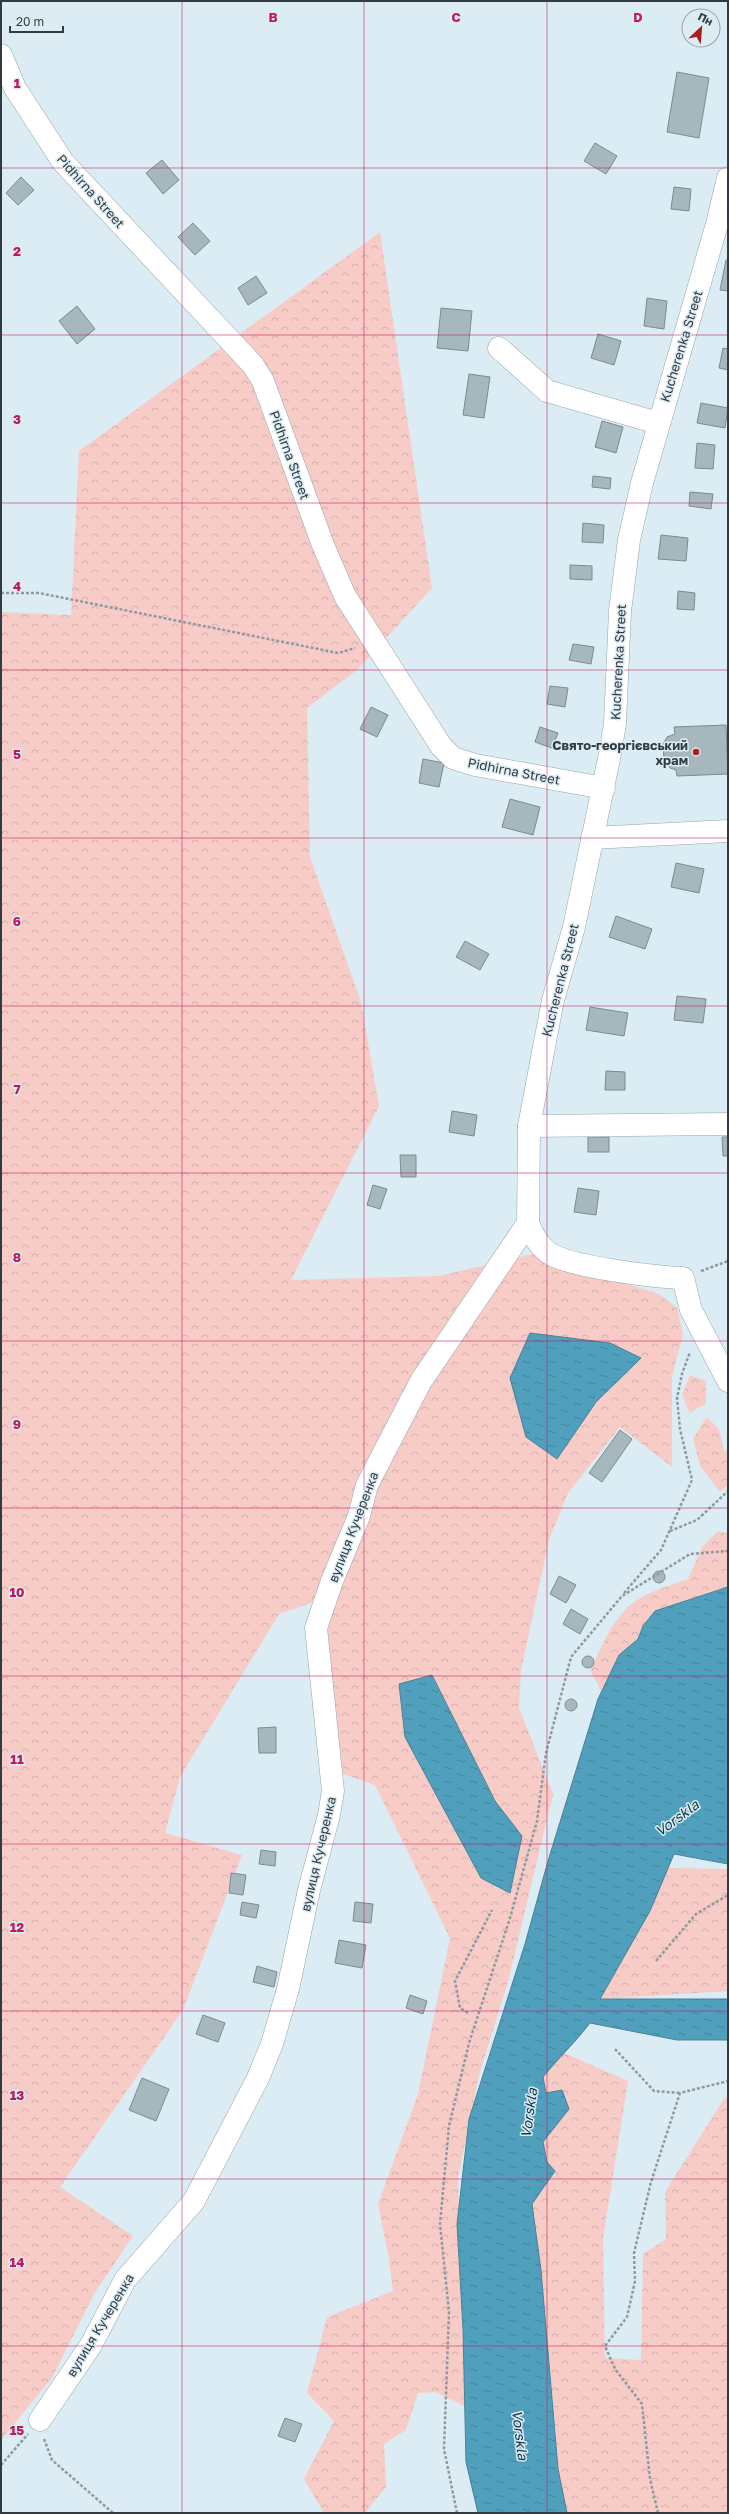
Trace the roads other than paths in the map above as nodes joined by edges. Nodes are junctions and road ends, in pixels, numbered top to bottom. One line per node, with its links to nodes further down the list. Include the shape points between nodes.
1 (1, 55): 5 (street, Pidhirna Street, via 15,88 63,162 254,365 345,596 441,746 453,758 499,770)
2 (728, 178): 4 (street, Kucherenka Street, via 715,231)
3 (499, 348): 4 (street, via 547,392)
4 (658, 422): 5 (street, Kucherenka Street, via 642,483 624,571 615,723)
5 (604, 788): 7 (street, Kucherenka Street)
6 (728, 831): 7 (street)
7 (592, 838): 9 (street, Kucherenka Street, via 574,927 553,1000)
8 (728, 1124): 9 (street)
9 (529, 1126): 10 (street, Kucherenka Street)
10 (528, 1223): 11 (street, via 536,1240 550,1253 587,1266 652,1277 683,1278 691,1310); 12 (street, вулиця Кучеренка, via 421,1381 367,1485 359,1516 316,1628 333,1791 330,1815 309,1890 288,1989 258,2078 194,2201 125,2280 91,2345)
11 (728, 1381)
12 (39, 2422)

